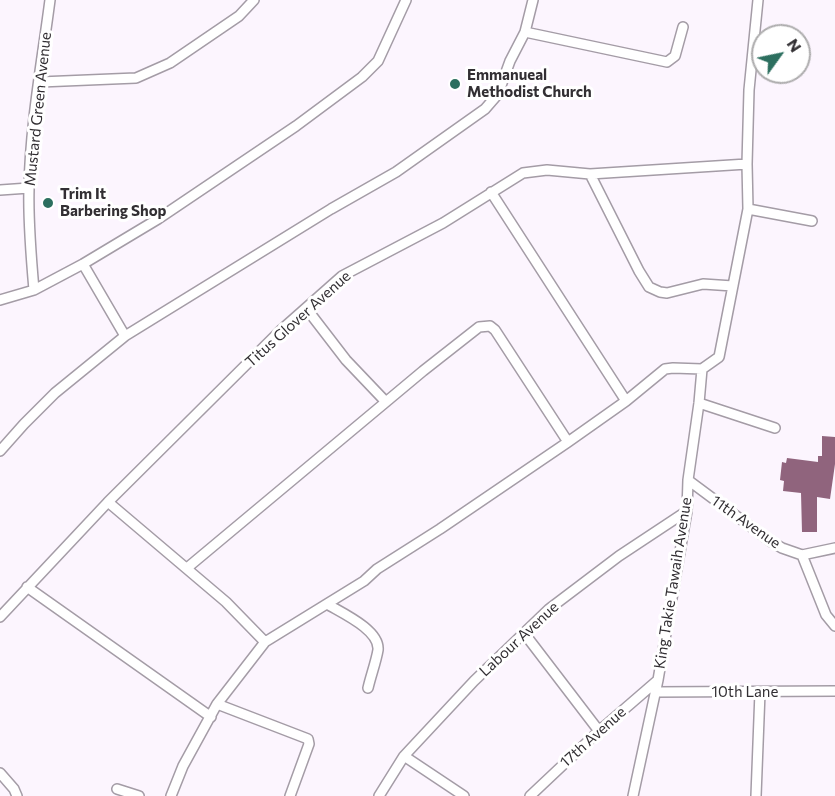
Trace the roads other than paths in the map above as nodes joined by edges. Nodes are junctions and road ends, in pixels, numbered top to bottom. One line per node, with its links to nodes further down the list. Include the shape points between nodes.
1 (50, 0): 8 (street, Mustard Green Avenue)
2 (255, 0): 8 (street, via 170,63 136,78)
3 (406, 0): 16 (street, via 378,61 362,77 232,170)
4 (533, 0): 7 (street)
5 (758, 0): 9 (street)
6 (683, 27): 7 (street, via 675,56 667,62)
7 (525, 33): 21 (street, via 498,94 485,109 396,172)
8 (40, 82): 11 (street, Mustard Green Avenue)
9 (747, 164): 10 (street, Titus Glover Avenue); 14 (street)
10 (590, 174): 13 (street, Titus Glover Avenue, via 532,171); 17 (street, via 649,287 668,293 703,284)
11 (29, 188): 12 (street); 18 (street, Mustard Green Avenue)
12 (0, 190)
13 (492, 192): 20 (street, Titus Glover Avenue, via 443,223 342,276); 23 (street)
14 (748, 209): 15 (street); 17 (street)
15 (812, 221)
16 (83, 264): 18 (street); 21 (street)
17 (733, 286): 22 (street, via 719,357)
18 (34, 290): 19 (street)
19 (0, 300)
20 (306, 308): 24 (street, via 346,360); 30 (street, Titus Glover Avenue)
21 (126, 336): 28 (street, via 55,393)
22 (702, 369): 23 (street, via 665,369); 25 (street, King Takie Tawaih Avenue)
23 (626, 401): 27 (street)
24 (386, 402): 27 (street, via 474,330 490,326); 34 (street)
25 (699, 404): 26 (street); 29 (street, King Takie Tawaih Avenue)
26 (775, 428)
27 (568, 442): 36 (street)
28 (0, 451)
29 (687, 480): 31 (street, King Takie Tawaih Avenue); 33 (street, 11th Avenue, via 770,541)
30 (108, 502): 34 (street); 35 (street, Titus Glover Avenue)
31 (687, 510): 39 (street, Labour Avenue, via 576,588); 41 (street, King Takie Tawaih Avenue)
32 (835, 548): 33 (street)
33 (802, 555): 38 (street, via 826,615)
34 (187, 568): 40 (street)
35 (27, 587): 37 (street, Titus Glover Avenue); 47 (street)
36 (327, 604): 40 (street); 42 (street, via 366,628 377,640)
37 (0, 617)
38 (835, 626)
39 (525, 633): 48 (street); 49 (street, Labour Avenue)
40 (265, 642): 46 (street)
41 (658, 680): 44 (street, King Takie Tawaih Avenue); 48 (street, 17th Avenue)
42 (368, 688)
43 (835, 691): 45 (street, 10th Lane)
44 (656, 692): 45 (street, 10th Lane); 59 (street, King Takie Tawaih Avenue)
45 (760, 692): 60 (street)
46 (217, 704): 47 (street); 55 (street, via 308,739)
47 (211, 717): 54 (street)
48 (599, 730): 58 (street, 17th Avenue)
49 (404, 756): 56 (street, Labour Avenue); 57 (street)
50 (0, 774): 52 (street)
51 (117, 789): 53 (street)
52 (16, 796)
53 (138, 796)
54 (171, 796)
55 (290, 796)
56 (379, 796)
57 (464, 796)
58 (530, 796)
59 (633, 796)
60 (756, 796)

